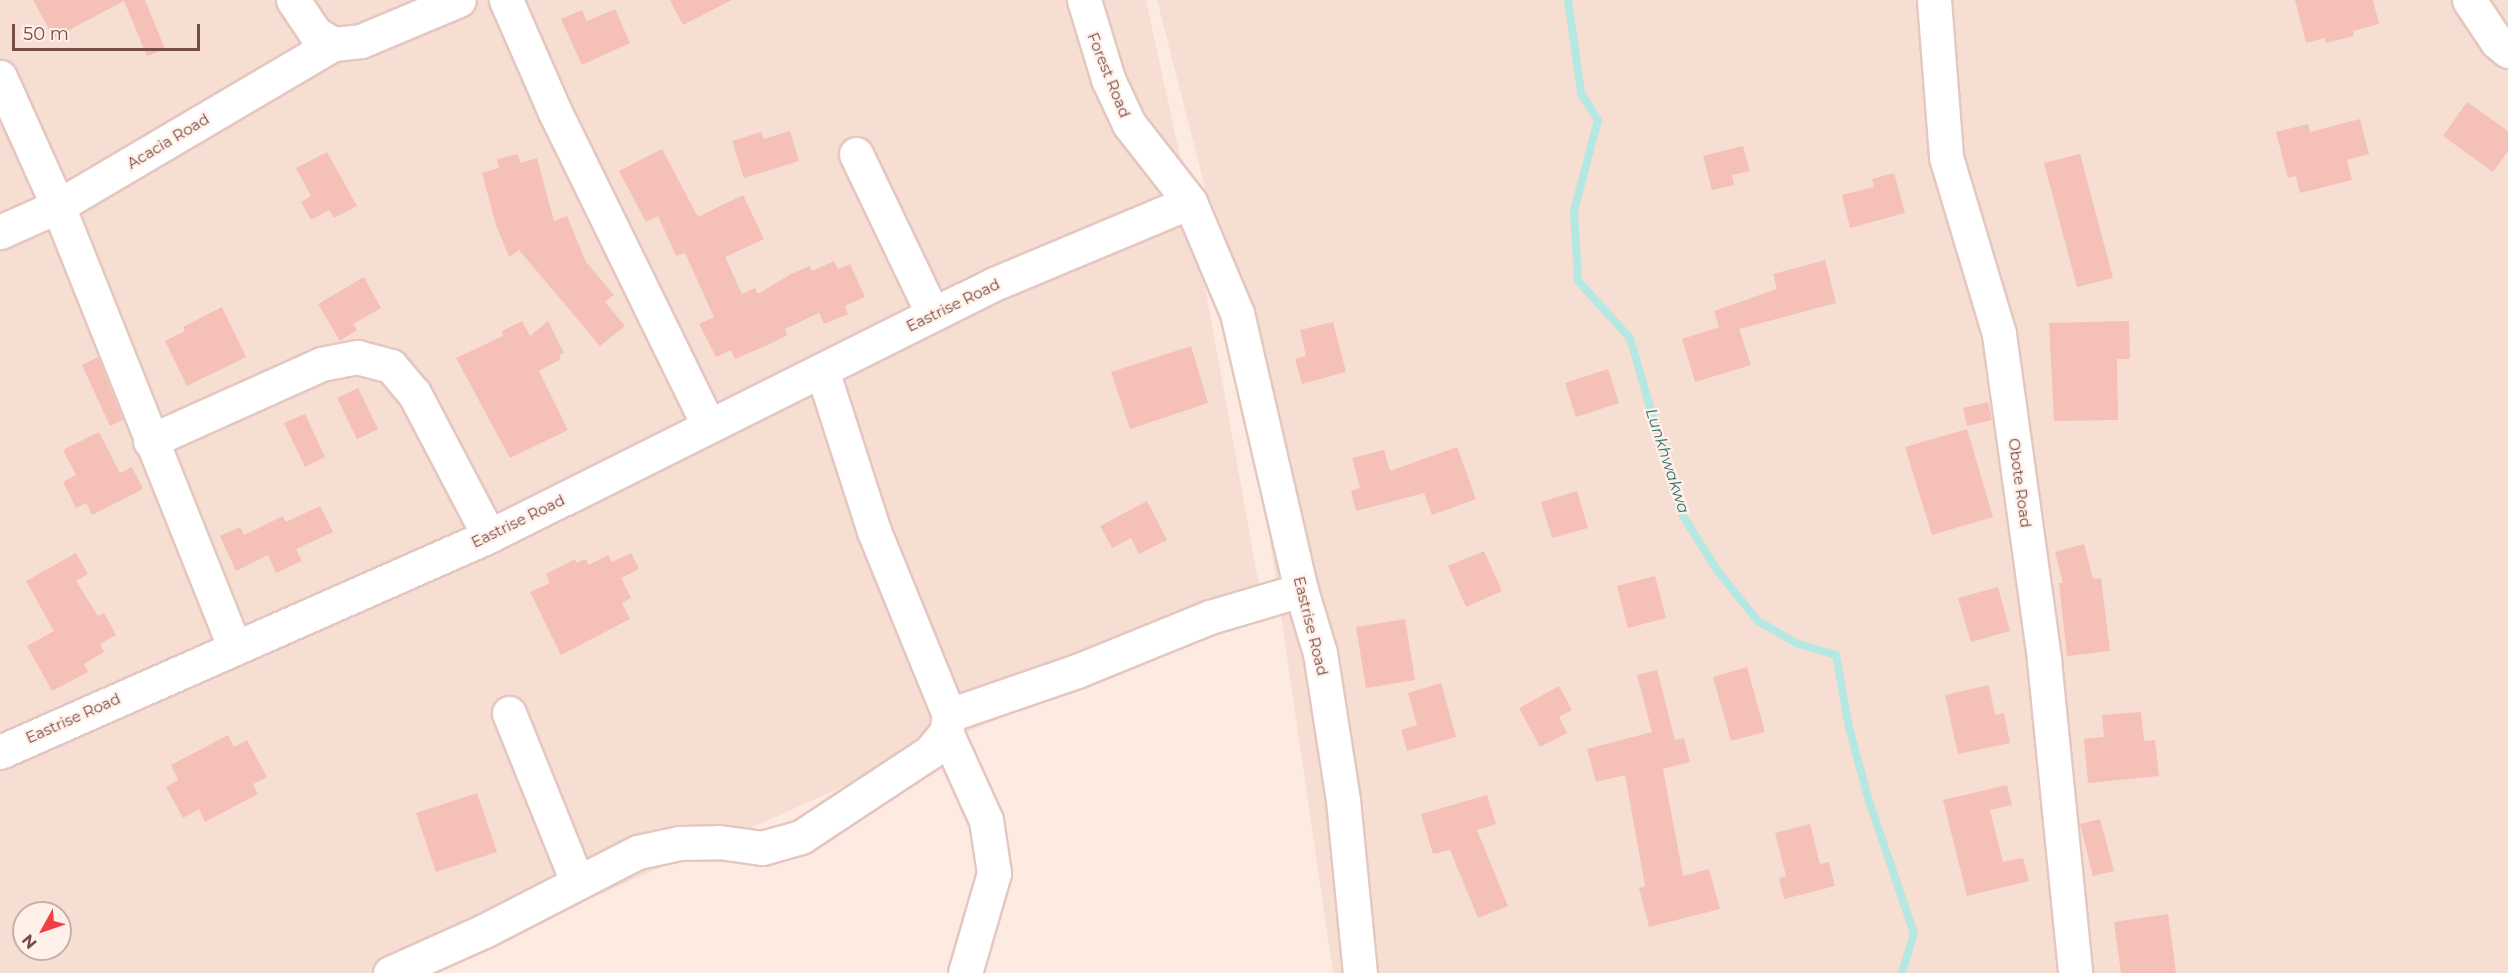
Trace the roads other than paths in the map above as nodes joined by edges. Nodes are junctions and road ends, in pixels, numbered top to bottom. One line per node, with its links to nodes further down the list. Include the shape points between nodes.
1 (293, 0): 7 (street, via 315,33)
2 (459, 0): 7 (street, via 361,41)
3 (506, 0): 16 (street, via 555,112)
4 (1084, 0): 11 (street, Forest Road, via 1108,79 1129,124)
5 (1934, 0): 28 (street, Obote Road, via 1946,158 2000,334 2044,660)
6 (2469, 0): 8 (street, via 2497,42)
7 (333, 44): 12 (street, Acacia Road)
8 (2508, 51)
9 (0, 76): 12 (street)
10 (856, 154): 14 (street)
11 (1190, 202): 14 (street, Eastrise Road, via 994,284); 19 (street, Eastrise Road, via 1237,313)
12 (58, 206): 13 (street, Acacia Road); 17 (street)
13 (0, 232)
14 (933, 315): 15 (street, Eastrise Road)
15 (822, 370): 16 (street, Eastrise Road); 22 (street, via 874,531)
16 (710, 426): 18 (street, Eastrise Road)
17 (150, 441): 18 (street, via 321,364 357,357 391,366 414,393); 20 (street)
18 (489, 537): 20 (street, Eastrise Road)
19 (1301, 590): 22 (street, via 1210,617); 27 (street, Eastrise Road, via 1320,653 1343,800)
20 (234, 646): 23 (street, Eastrise Road)
21 (509, 713): 24 (street)
22 (948, 724): 24 (street, via 930,752 801,837 762,848 719,842 680,843 638,852); 26 (street, via 986,820 994,873)
23 (0, 752)
24 (577, 881): 25 (street, via 484,931)
25 (390, 973)
26 (965, 973)
27 (1360, 973)
28 (2075, 973)

